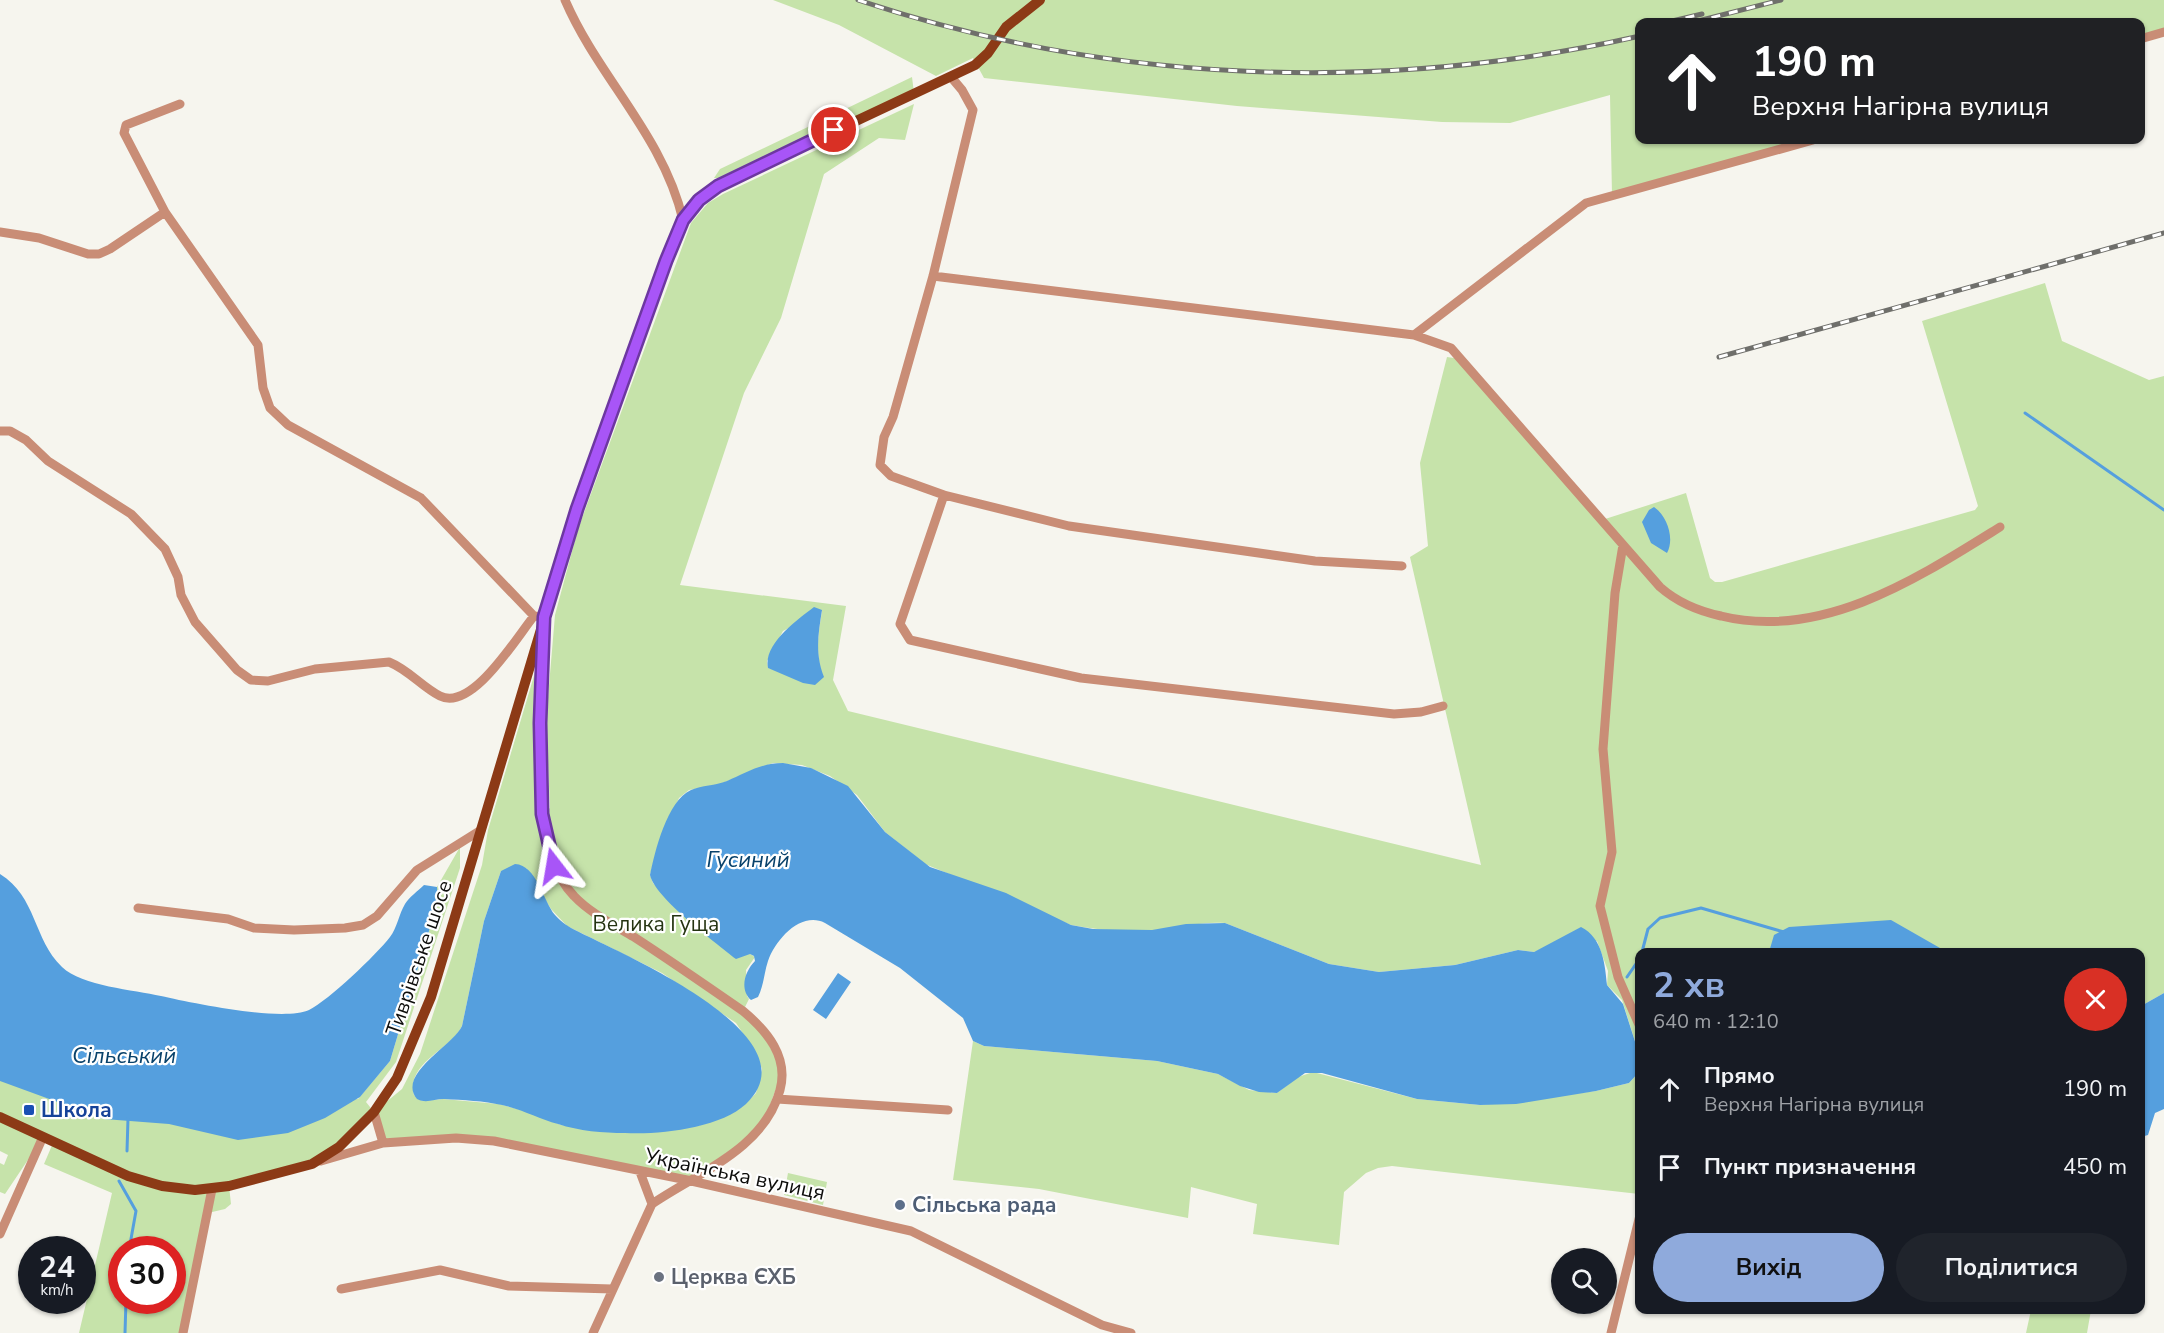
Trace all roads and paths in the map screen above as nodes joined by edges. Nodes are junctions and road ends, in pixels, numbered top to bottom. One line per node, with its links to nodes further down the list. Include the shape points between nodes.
1 (565, 0): 9 (street, via 612,82 648,134)
2 (1040, 0): 5 (main road, via 1006,27 982,59)
3 (2164, 32): 4 (street)
4 (2145, 38)
5 (951, 77): 9 (main road, via 718,186 699,200); 11 (street, via 973,110)
6 (180, 104): 8 (street, via 126,125 124,133)
7 (1799, 144): 12 (street, via 1586,203)
8 (165, 212): 10 (street, via 99,254); 18 (street, via 258,345 263,388 270,408 288,425 421,498)
9 (683, 220): 18 (main road, Тиврівське шосе)
10 (0, 232)
11 (933, 276): 12 (street); 14 (street, via 884,437 880,465 891,476)
12 (1414, 335): 16 (street, via 1451,348)
13 (0, 431): 18 (street, via 10,431 26,440 48,461 131,514 165,549 195,622 250,680 268,681 315,669 389,662 440,696 453,699 477,687)
14 (944, 495): 17 (street, via 1069,526 1315,561); 19 (street, via 900,624 910,640 1024,667 1106,681 1394,714)
15 (2000, 527): 16 (street, via 1938,566 1884,593 1833,612 1774,622 1734,620 1684,604 1660,587)
16 (1623, 545): 22 (street, via 1615,593 1603,749 1612,852 1600,906 1618,977)
17 (1402, 566)
18 (539, 616): 20 (main road, Тиврівське шосе); 23 (street, via 542,814 554,866 581,904 732,1003 760,1026 781,1061 783,1080)
19 (1443, 706)
20 (481, 830): 21 (street, via 417,870 377,916 363,925 294,930 254,928 228,919); 25 (main road, Тиврівське шосе, via 431,997 397,1078)
21 (138, 908)
22 (1635, 1016)
23 (777, 1099): 24 (street); 31 (street, via 772,1114 755,1135 731,1155)
24 (948, 1110)
25 (374, 1112): 28 (street); 29 (main road, Тиврівське шосе, via 339,1147)
26 (0, 1117): 27 (main road, Тиврівське шосе)
27 (42, 1139): 32 (main road, Тиврівське шосе, via 146,1182 180,1189); 34 (street)
28 (382, 1143): 29 (street, Українська вулиця); 30 (street, Українська вулиця, via 470,1138)
29 (312, 1164): 32 (main road, Тиврівське шосе)
30 (640, 1172): 31 (street, Українська вулиця); 33 (street)
31 (687, 1180): 33 (street); 40 (street, Українська вулиця, via 911,1231 1102,1325)
32 (212, 1189): 38 (street)
33 (652, 1204): 37 (street)
34 (0, 1234)
35 (1635, 1235): 41 (street)
36 (341, 1289): 37 (street, via 440,1270 509,1286)
37 (612, 1289): 39 (street)
38 (183, 1333)
39 (593, 1333)
40 (1131, 1333)
41 (1611, 1333)

